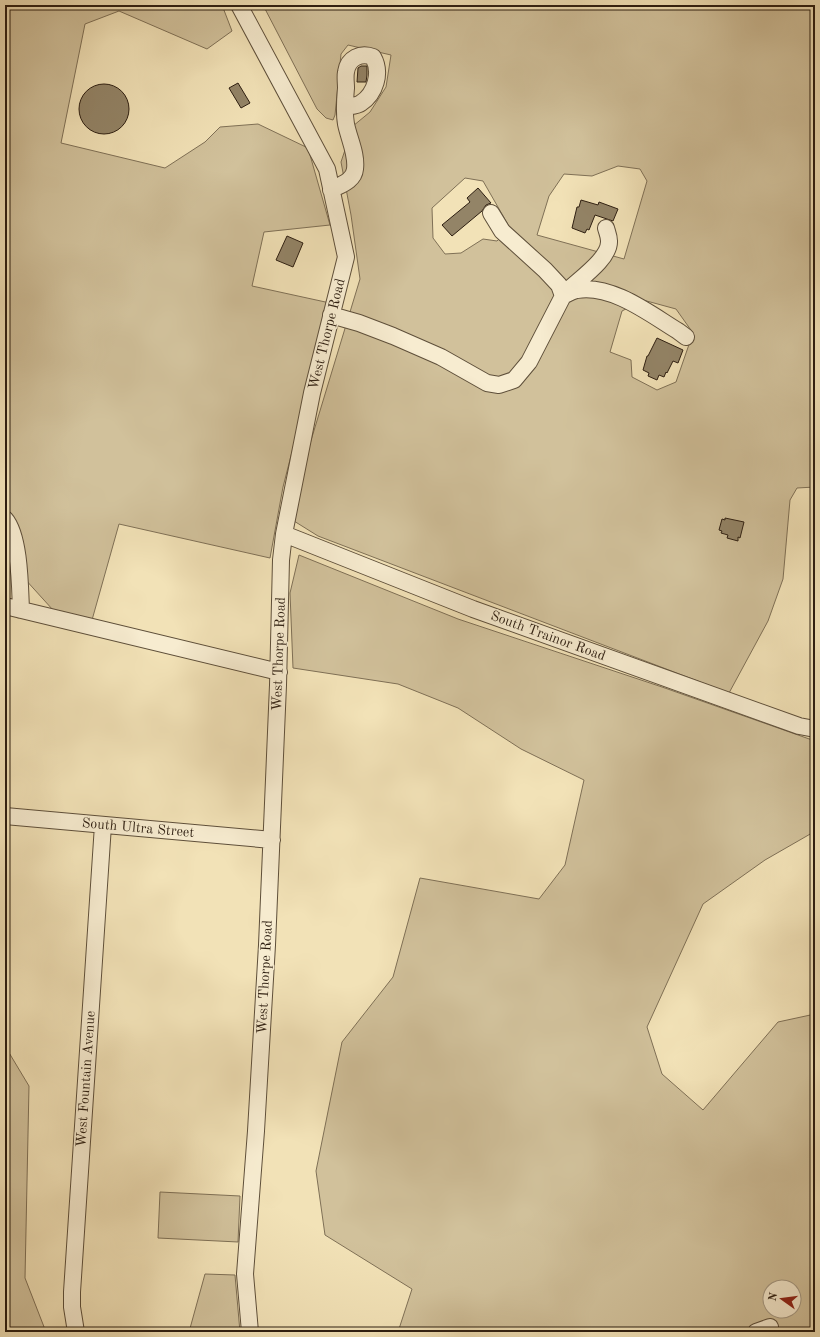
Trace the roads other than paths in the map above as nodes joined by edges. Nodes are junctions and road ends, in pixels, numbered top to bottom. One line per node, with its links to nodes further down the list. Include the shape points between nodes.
1 (239, 5): 3 (street, West Thorpe Road, via 326,169)
2 (345, 107): 3 (street, via 346,123 355,155 355,170 346,182)
3 (331, 190): 7 (street, West Thorpe Road, via 346,257)
4 (491, 213): 6 (street, via 502,231 559,284)
5 (606, 228): 6 (street, via 609,246 604,255)
6 (563, 296): 7 (street, via 528,362 514,380 499,386 487,383 441,357 393,336); 8 (street, via 576,290 589,289 624,298)
7 (331, 315): 10 (street, West Thorpe Road, via 312,393)
8 (686, 337)
9 (5, 519): 12 (street, via 14,542 20,577)
10 (284, 534): 13 (street, West Thorpe Road, via 281,560); 14 (street, South Trainor Road, via 473,609 799,726)
11 (5, 606): 12 (street)
12 (21, 610): 13 (street)
13 (279, 672): 17 (street, West Thorpe Road)
14 (815, 729)
15 (5, 816): 16 (street, South Ultra Street)
16 (103, 825): 17 (street, South Ultra Street); 18 (street, West Fountain Avenue, via 72,1292)
17 (272, 840): 19 (street, West Thorpe Road, via 245,1274)
18 (76, 1332)
19 (250, 1332)

